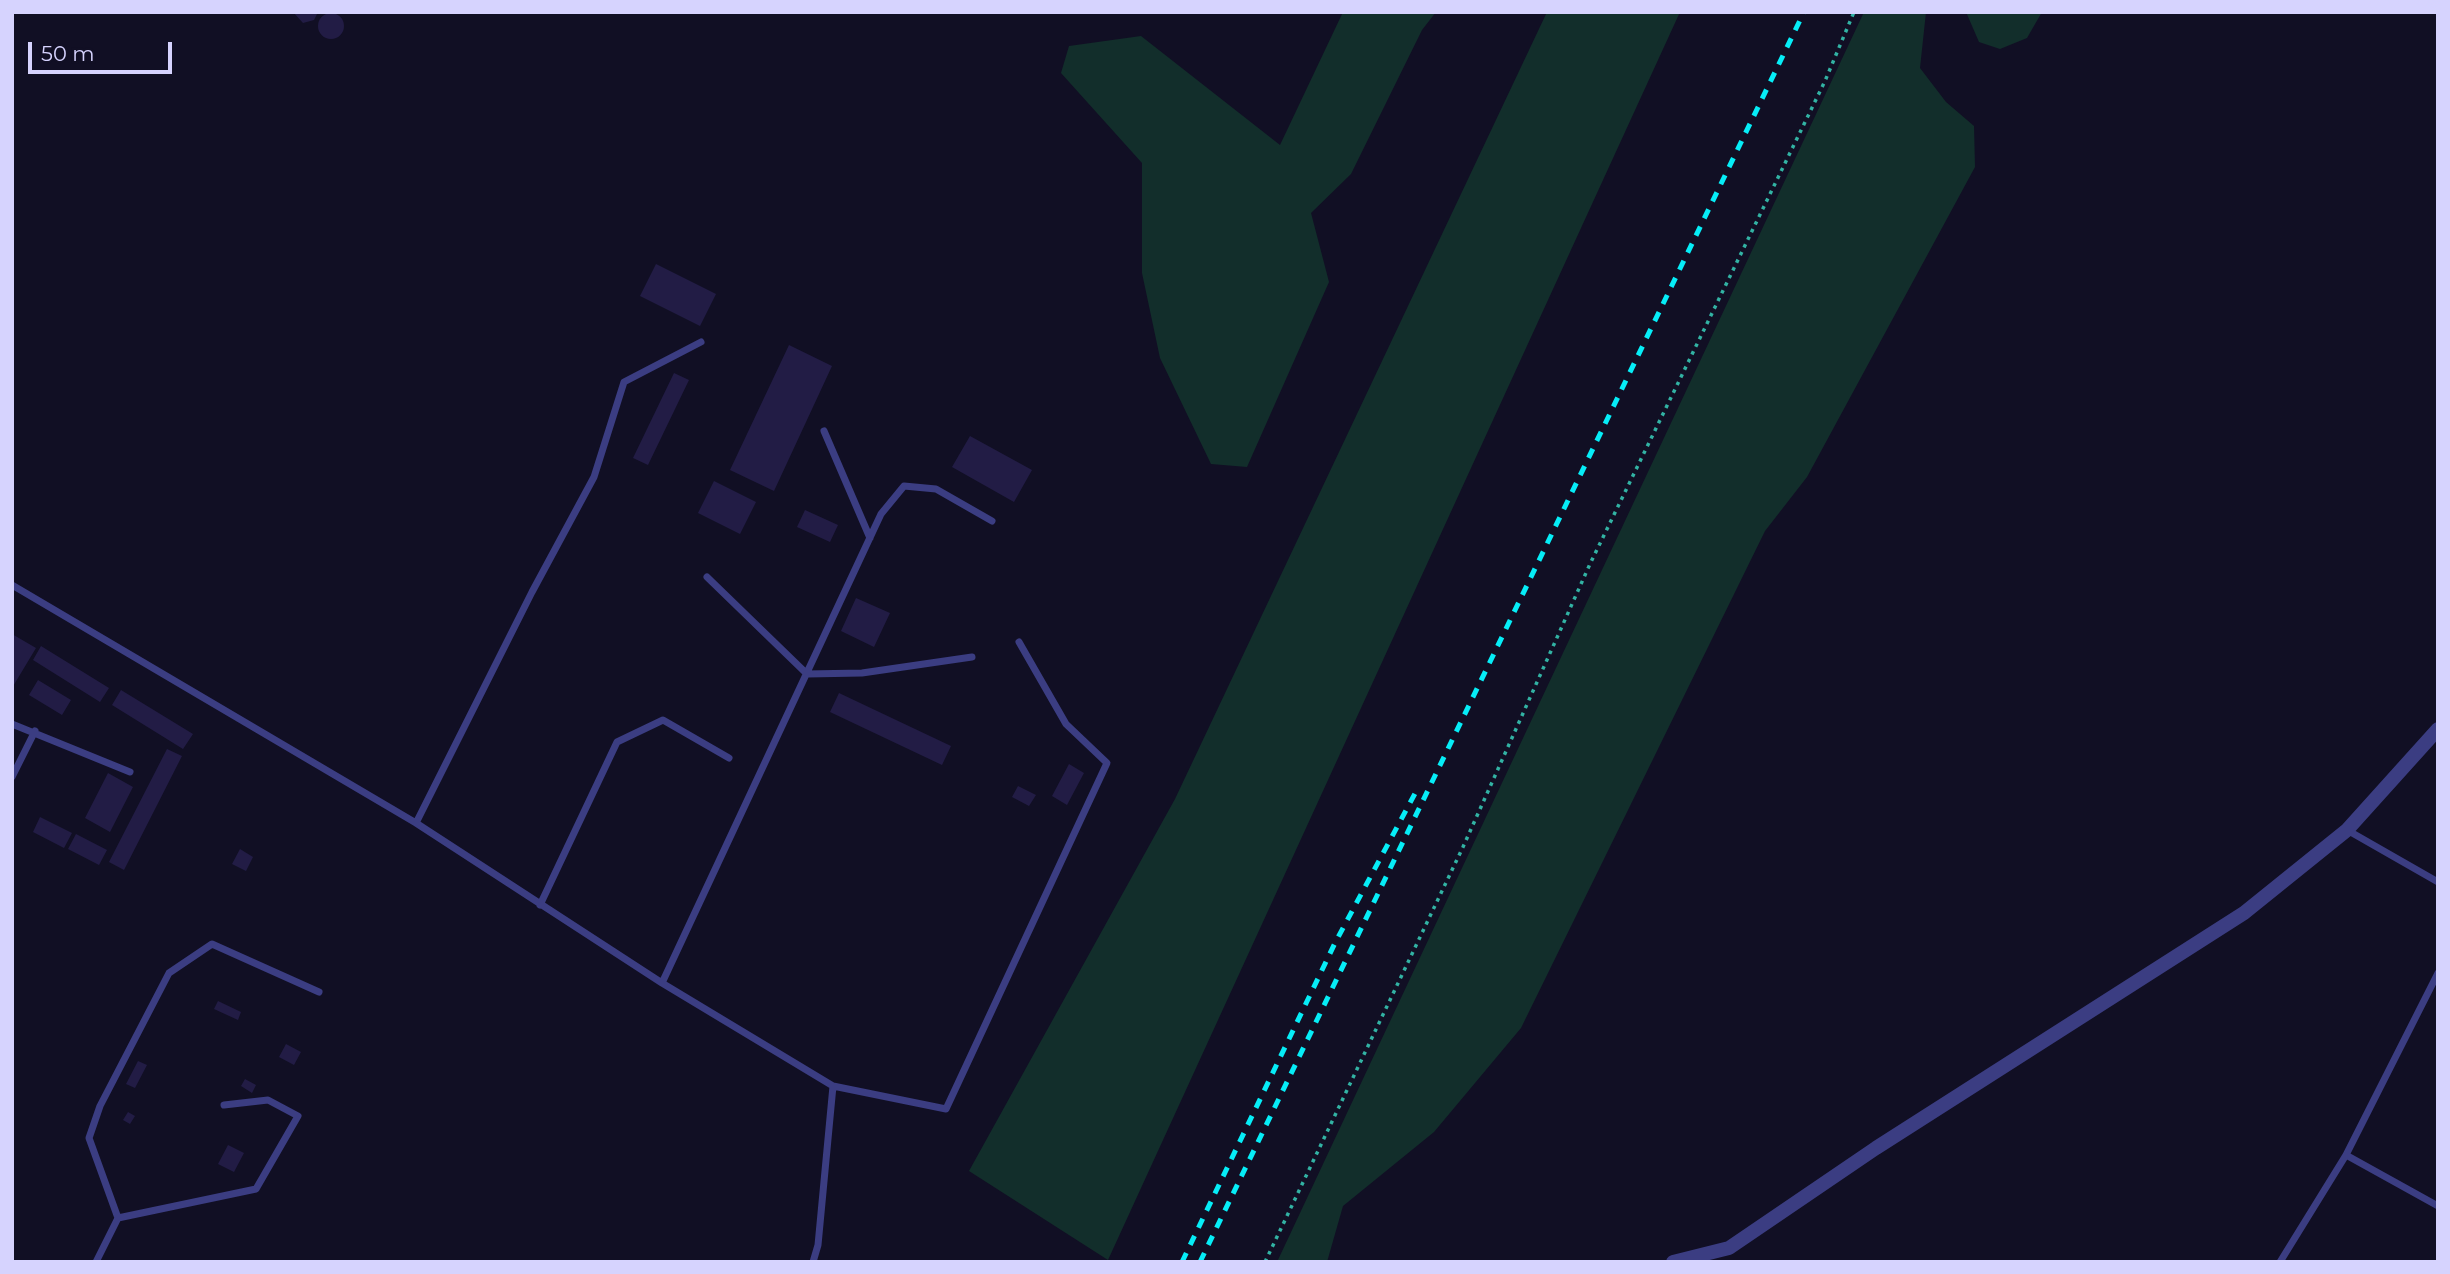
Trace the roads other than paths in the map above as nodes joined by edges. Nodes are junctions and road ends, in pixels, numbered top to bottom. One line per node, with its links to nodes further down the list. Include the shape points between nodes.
1 (701, 342): 16 (lane, via 624,382 594,477)
2 (824, 431): 4 (lane)
3 (992, 521): 4 (lane, via 936,489 904,486 881,514)
4 (870, 538): 9 (lane)
5 (707, 577): 9 (lane)
6 (12, 585): 16 (lane)
7 (1019, 642): 23 (lane, via 1066,724 1107,764 946,1109)
8 (972, 657): 9 (lane, via 862,673)
9 (807, 674): 21 (lane)
10 (12, 724): 12 (lane)
11 (2438, 729): 17 (street)
12 (35, 731): 14 (lane); 15 (lane)
13 (729, 758): 19 (lane, via 663,720 617,742)
14 (130, 772)
15 (12, 777)
16 (416, 823): 19 (lane)
17 (2347, 830): 18 (lane); 28 (street, via 2244,913 1728,1248)
18 (2438, 882)
19 (540, 905): 21 (lane)
20 (2438, 973): 25 (lane)
21 (662, 983): 23 (lane)
22 (319, 992): 27 (lane, via 212,944 169,973 100,1105 89,1138)
23 (833, 1086): 30 (lane)
24 (224, 1105): 27 (lane, via 268,1100 298,1116 256,1189)
25 (2346, 1155): 26 (lane); 32 (lane)
26 (2438, 1206)
27 (118, 1218): 29 (lane)
28 (1697, 1260): 31 (street)
29 (96, 1262)
30 (813, 1262)
31 (1673, 1262)
32 (2280, 1262)

